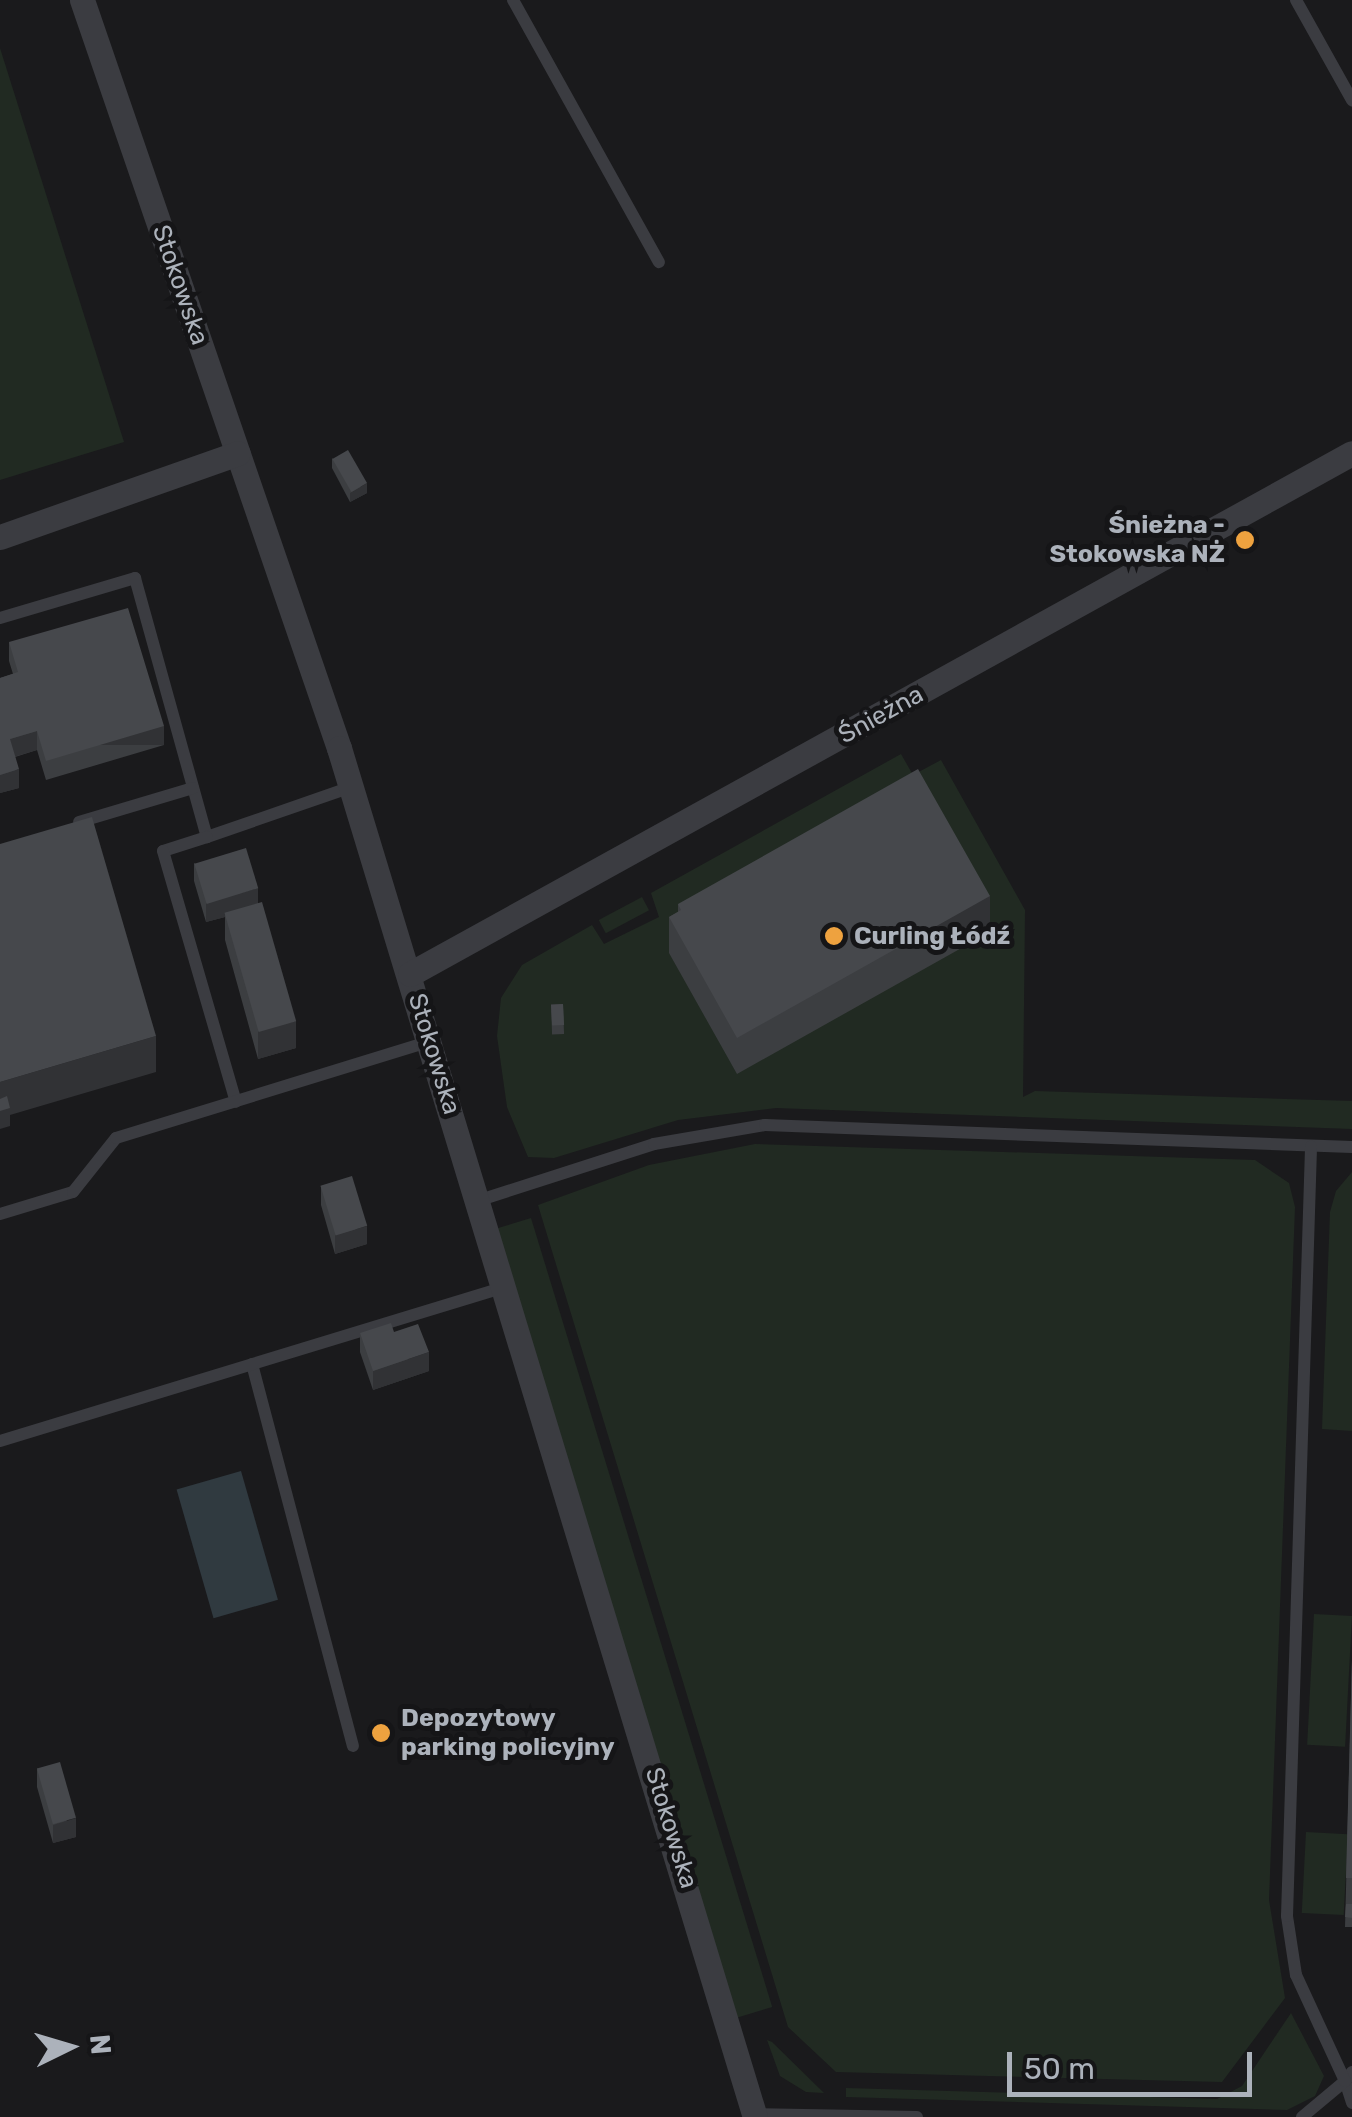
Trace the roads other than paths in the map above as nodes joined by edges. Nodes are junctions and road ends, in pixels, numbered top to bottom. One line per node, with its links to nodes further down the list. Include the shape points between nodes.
1 (82, 0): 6 (street, Stokowska)
2 (513, 0): 5 (lane)
3 (1296, 0): 4 (lane)
4 (1352, 100)
5 (660, 262)
6 (238, 453): 8 (street); 10 (street, Stokowska)
7 (1352, 453): 14 (street, Śnieżna)
8 (0, 537)
9 (0, 618): 11 (lane, via 135,578)
10 (351, 787): 13 (lane); 14 (street, Stokowska)
11 (193, 788): 12 (lane); 13 (lane)
12 (70, 824)
13 (208, 837): 16 (lane, via 163,851)
14 (410, 974): 15 (street, Stokowska)
15 (430, 1041): 16 (lane); 19 (street, Stokowska)
16 (236, 1102): 20 (lane, via 116,1138 73,1192)
17 (1312, 1146): 18 (lane); 19 (lane, via 765,1126 654,1144); 25 (lane, via 1287,1916 1296,1976)
18 (1352, 1147)
19 (480, 1200): 21 (street, Stokowska)
20 (0, 1214)
21 (508, 1286): 22 (lane); 27 (street, Stokowska)
22 (252, 1364): 23 (lane); 24 (lane)
23 (0, 1441)
24 (354, 1746)
25 (1348, 2077): 26 (lane); 29 (lane)
26 (1352, 2102)
27 (749, 2116): 28 (lane)
28 (917, 2117)
29 (1302, 2117)

